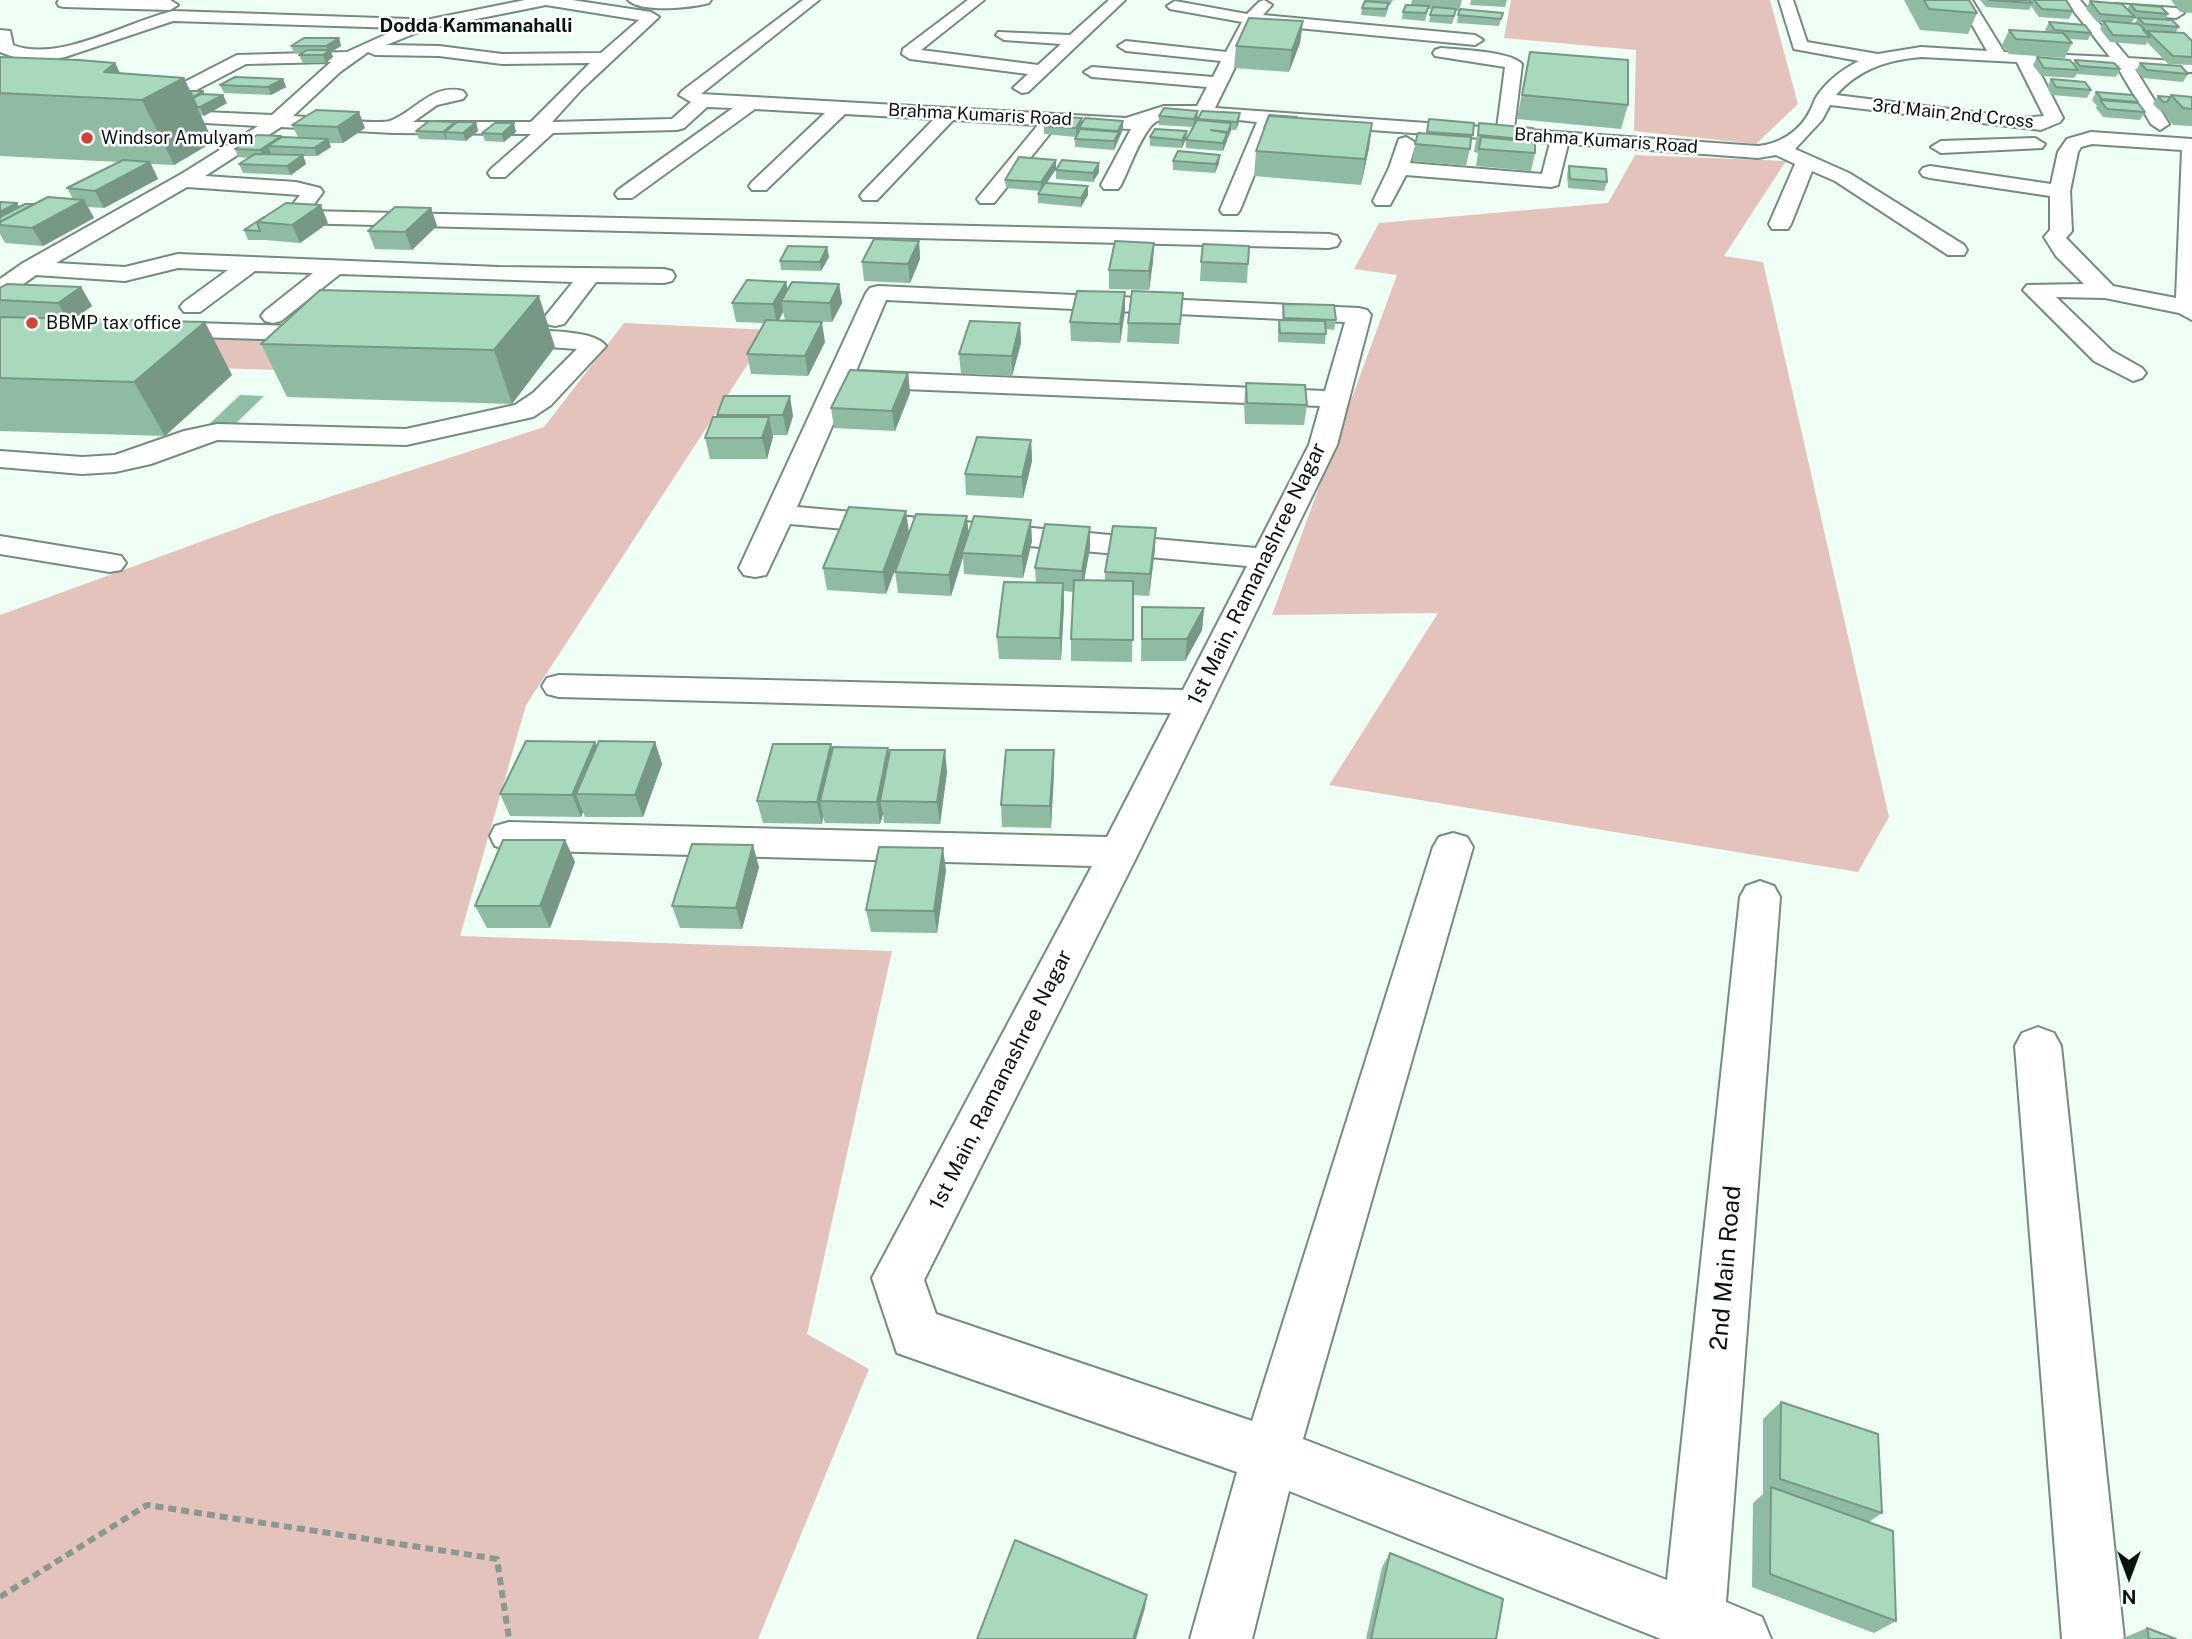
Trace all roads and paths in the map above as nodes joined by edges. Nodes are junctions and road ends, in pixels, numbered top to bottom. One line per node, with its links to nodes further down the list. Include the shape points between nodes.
1 (475, 0): 22 (street)
2 (546, 0): 22 (street); 30 (street, via 651,17)
3 (635, 0): 4 (street, via 678,4)
4 (704, 0)
5 (812, 0): 55 (street, via 688,95)
6 (977, 0): 48 (street, via 909,52)
7 (1118, 0): 21 (street)
8 (1268, 0): 23 (street)
9 (1786, 0): 43 (street, via 1800,46)
10 (1965, 0): 39 (street)
11 (2164, 0): 14 (street, via 2180,17)
12 (64, 3): 13 (street)
13 (218, 3): 18 (street); 20 (street)
14 (2075, 3): 46 (street)
15 (329, 5): 18 (street)
16 (354, 5): 24 (street)
17 (1175, 6): 23 (street)
18 (299, 12): 20 (street); 24 (street)
19 (1074, 14): 21 (street)
20 (195, 16): 38 (street, via 151,20)
21 (1099, 16): 32 (street)
22 (456, 17): 25 (street)
23 (1251, 19): 34 (street, via 1393,26); 40 (street, via 1234,39)
24 (321, 20): 25 (street)
25 (422, 24): 26 (street)
26 (397, 33): 28 (street); 37 (street)
27 (4, 34): 38 (street, via 5,48 11,52)
28 (467, 34)
29 (605, 35): 30 (street)
30 (633, 35): 42 (street)
31 (1003, 35): 32 (street)
32 (1072, 40): 48 (street)
33 (1314, 40): 45 (street)
34 (1475, 40)
35 (318, 43): 37 (street)
36 (1126, 46): 40 (street)
37 (360, 50): 42 (street, via 447,51 502,59); 66 (street); 66 (street, via 243,59 136,114)
38 (68, 51): 49 (street)
39 (1998, 56): 41 (street); 43 (street, via 1908,52)
40 (1231, 57): 51 (street)
41 (2023, 57): 46 (street); 60 (street, 3rd Main 2nd Cross, via 2054,118 2050,122 2024,124)
42 (607, 58): 74 (street, via 576,85)
43 (1874, 58): 54 (street, via 1847,75)
44 (1534, 60): 45 (street)
45 (1511, 61): 72 (street)
46 (2123, 63): 47 (street); 68 (street)
47 (2192, 67)
48 (1040, 70): 64 (street)
49 (23, 72)
50 (1092, 72): 51 (street)
51 (1217, 83): 62 (street)
52 (1922, 88): 60 (street)
53 (457, 95): 70 (street, via 431,101)
54 (1824, 99): 60 (street, 3rd Main 2nd Cross); 80 (street, via 1818,114 1793,144)
55 (703, 102): 56 (street, Brahma Kumaris Road); 74 (street, via 677,124)
56 (752, 103): 58 (street, Brahma Kumaris Road); 90 (street)
57 (382, 107): 69 (street)
58 (842, 107): 61 (street, Brahma Kumaris Road); 88 (street)
59 (492, 111): 73 (street)
60 (1931, 112)
61 (950, 113): 64 (street, Brahma Kumaris Road); 91 (street)
62 (1203, 113): 63 (street, Brahma Kumaris Road); 67 (street, Brahma Kumaris Road, via 1169,111)
63 (1275, 113): 71 (street, Brahma Kumaris Road); 72 (street); 95 (street)
64 (996, 115): 65 (street, Brahma Kumaris Road)
65 (1052, 119): 67 (street, Brahma Kumaris Road); 92 (street)
66 (276, 122): 69 (street); 85 (street)
67 (1143, 123): 87 (street)
68 (2160, 124)
69 (353, 125): 70 (street)
70 (393, 127): 73 (street)
71 (1410, 127): 75 (street, Brahma Kumaris Road); 82 (street)
72 (1506, 127): 78 (street, via 1657,140)
73 (474, 128): 74 (street)
74 (542, 128): 83 (street)
75 (1560, 138): 78 (street, Brahma Kumaris Road); 86 (street)
76 (2072, 145): 77 (street, via 2091,138); 79 (street); 89 (street)
77 (2192, 145): 113 (street)
78 (1675, 146): 80 (street, Brahma Kumaris Road)
79 (1941, 147)
80 (1780, 150): 81 (street)
81 (1806, 161): 98 (street); 100 (street, via 1842,177)
82 (1399, 168): 86 (street); 93 (street)
83 (498, 173)
84 (1930, 173): 89 (street)
85 (183, 181): 97 (street); 99 (street, via 313,192 294,217)
86 (1550, 181): 94 (street)
87 (1111, 185)
88 (759, 186)
89 (2060, 191): 110 (street, via 2061,231 2055,237)
90 (625, 194)
91 (870, 197)
92 (987, 199)
93 (1383, 201)
94 (1551, 204)
95 (1230, 210)
96 (80, 214): 97 (street)
97 (121, 216): 103 (street)
98 (1780, 224)
99 (1329, 241)
100 (1956, 250)
101 (250, 264): 102 (street); 103 (street, via 178,261 125,274); 112 (street)
102 (335, 267): 104 (street); 114 (street)
103 (31, 268): 109 (street)
104 (415, 271): 105 (street); 108 (street)
105 (499, 274): 106 (street); 111 (street)
106 (590, 275): 107 (street); 115 (street)
107 (664, 276)
108 (395, 289)
109 (0, 290)
110 (2105, 291): 113 (street); 119 (street, via 2035,290 2102,356)
111 (483, 292)
112 (192, 307)
113 (2190, 310)
114 (273, 316)
115 (555, 319)
116 (350, 334): 118 (street, via 194,330)
117 (471, 338): 122 (street, via 579,341 594,346 524,411 432,433 405,438 217,432 197,434 130,461 104,465)
118 (139, 361)
119 (2133, 373)
120 (841, 378): 121 (street); 121 (street, 1st Main, Ramanashree Nagar, via 878,293 1359,314); 123 (street)
121 (1336, 399): 125 (street, 1st Main, Ramanashree Nagar, via 1323,445)
122 (0, 459)
123 (779, 514): 125 (street); 127 (street)
124 (0, 545): 126 (street)
125 (1266, 558): 129 (street, 1st Main, Ramanashree Nagar)
126 (110, 563)
127 (755, 568)
128 (559, 686): 129 (street)
129 (1194, 702): 132 (street, 1st Main, Ramanashree Nagar)
130 (509, 836): 132 (street)
131 (1453, 848): 135 (street)
132 (1119, 852): 135 (street, 1st Main, Ramanashree Nagar, via 898,1278 916,1334)
133 (1760, 897): 137 (street, 2nd Main Road)
134 (2038, 1046): 140 (street)
135 (1270, 1455): 137 (street); 139 (street)
136 (0, 1597): 138 (path, via 147,1505 497,1559)
137 (1708, 1633)
138 (509, 1639)
139 (1221, 1639)
140 (2093, 1639)

